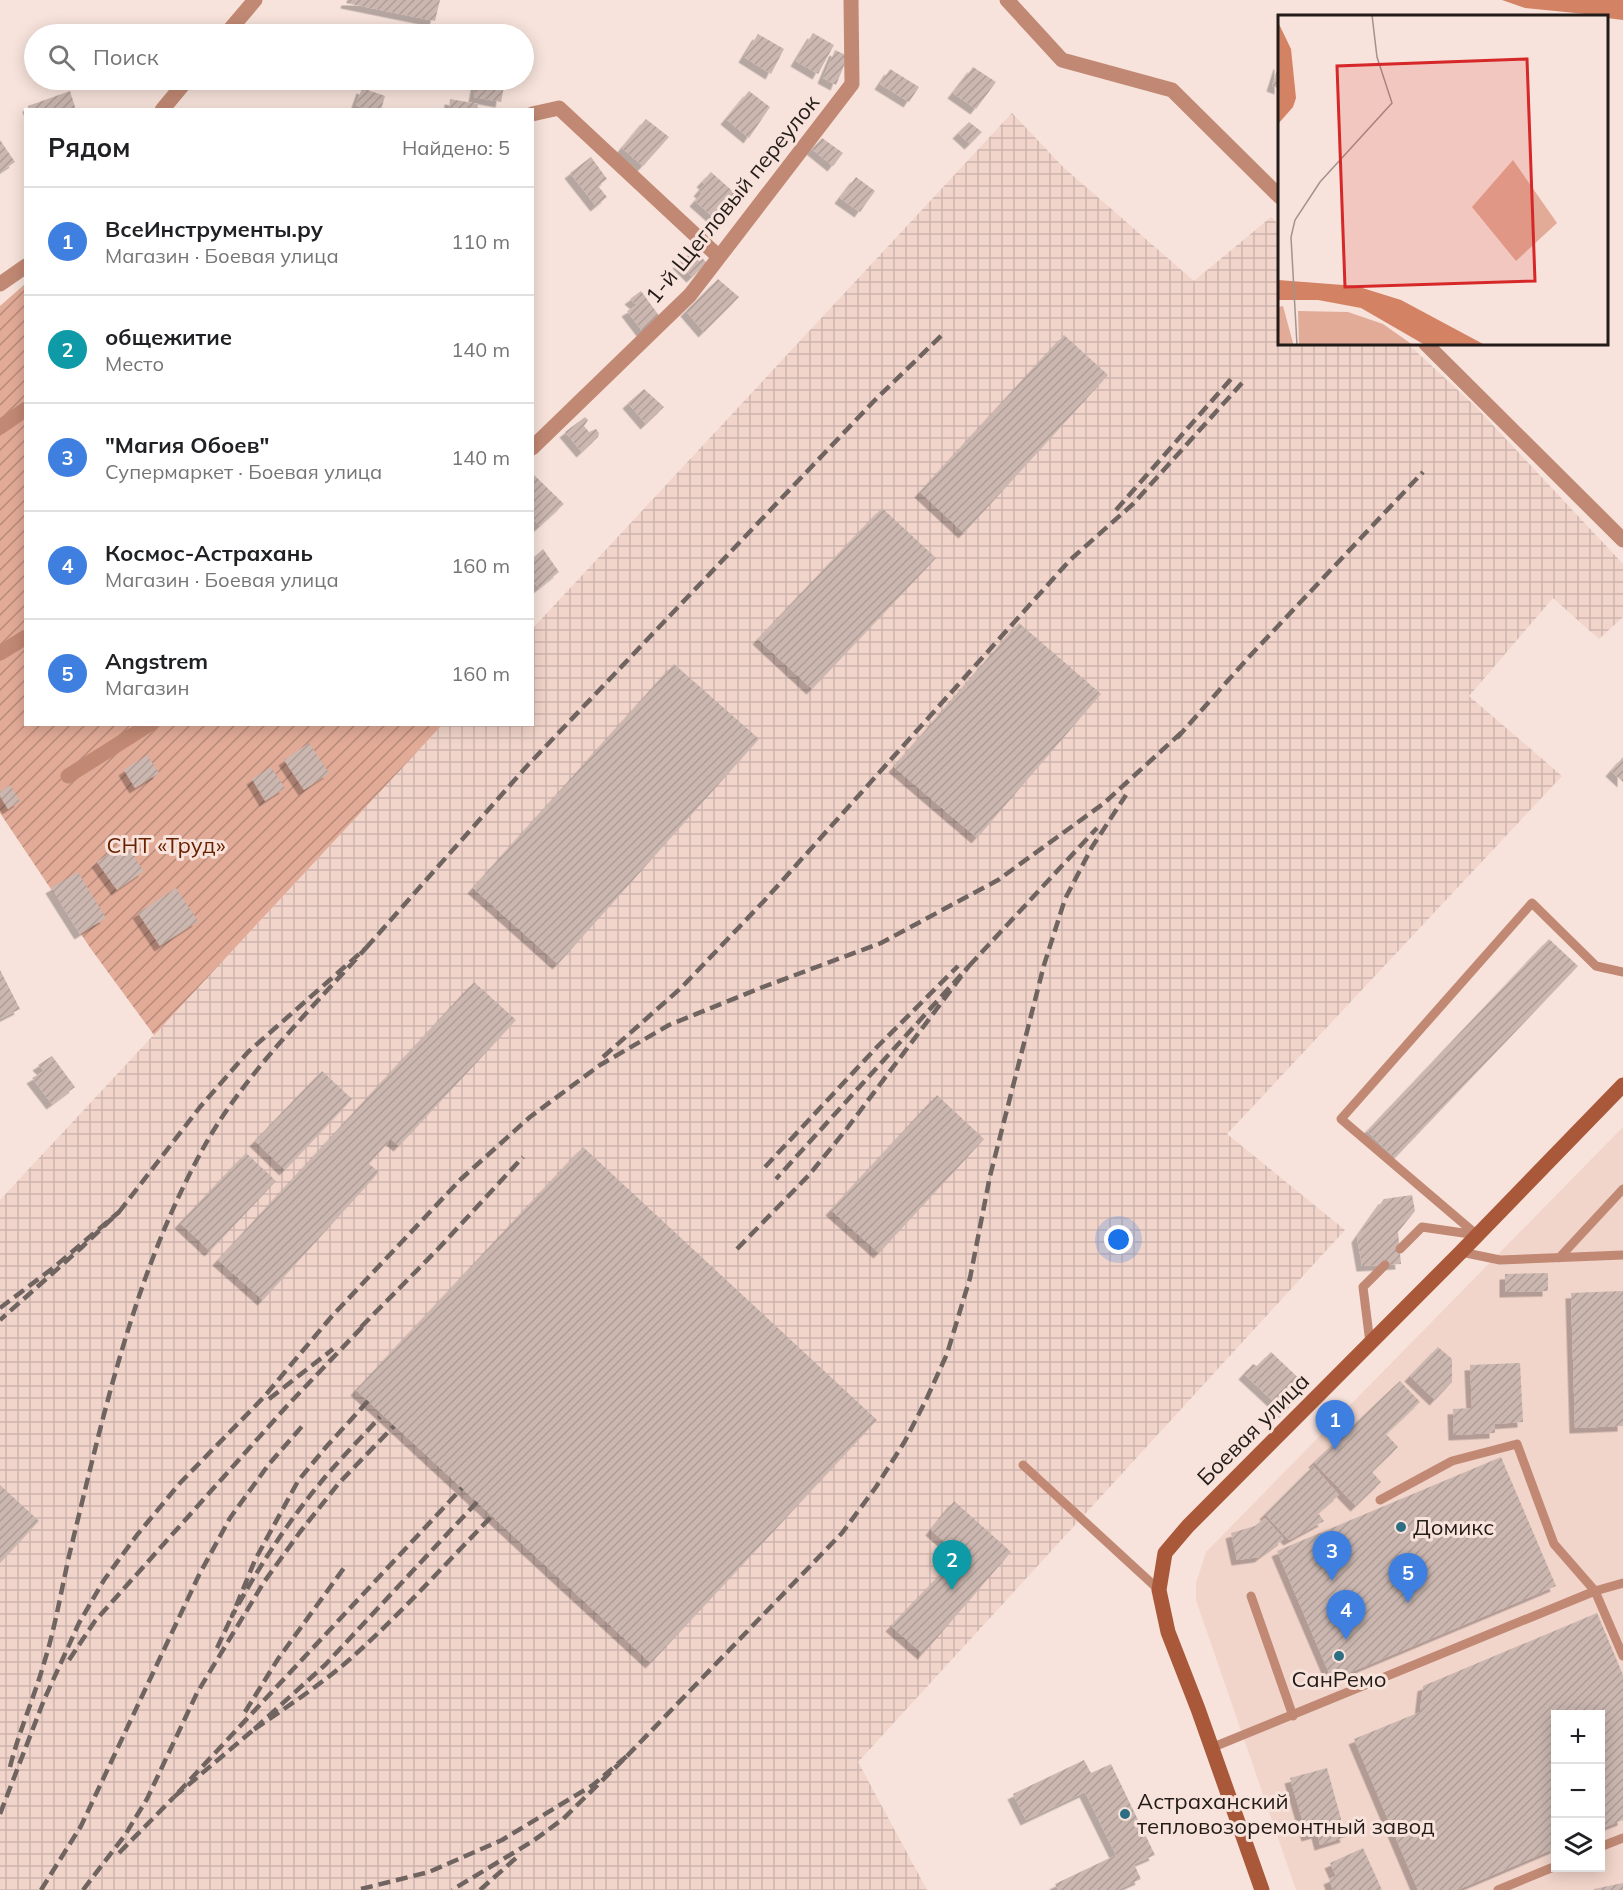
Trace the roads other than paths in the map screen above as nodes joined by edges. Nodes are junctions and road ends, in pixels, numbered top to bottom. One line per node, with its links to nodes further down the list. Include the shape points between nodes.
1 (255, 0): 4 (street)
2 (851, 0): 9 (street, 1-й Щегловый переулок, via 852,84)
3 (1007, 0): 8 (street, via 1062,60 1172,90)
4 (235, 24)
5 (179, 90): 6 (street)
6 (164, 108)
7 (534, 114): 9 (street, via 559,108)
8 (1278, 195)
9 (719, 257): 15 (street, 1-й Щегловый переулок, via 690,295)
10 (24, 267): 11 (street)
11 (0, 284)
12 (1427, 345): 16 (street)
13 (24, 411): 14 (street)
14 (0, 427)
15 (534, 446)
16 (1623, 540)
17 (24, 638): 18 (street)
18 (0, 653)
19 (147, 726): 20 (street)
20 (68, 776)
21 (1623, 972): 24 (lane, via 1596,966 1532,903 1341,1119)
22 (1623, 1085): 24 (main road, Боевая улица)
23 (1623, 1189): 28 (lane)
24 (1477, 1235): 25 (lane, via 1422,1227); 26 (main road, Боевая улица)
25 (1400, 1249)
26 (1461, 1252): 28 (lane, via 1500,1260); 30 (main road, Боевая улица)
27 (1621, 1253): 28 (lane)
28 (1559, 1258)
29 (1385, 1265): 30 (lane, via 1363,1287)
30 (1370, 1343): 34 (main road, Боевая улица, via 1188,1526 1165,1553)
31 (1023, 1465): 34 (lane)
32 (1380, 1500): 35 (lane, via 1452,1461 1517,1444 1554,1544)
33 (1623, 1583): 35 (lane)
34 (1159, 1590): 39 (main road, Боевая улица, via 1168,1632)
35 (1595, 1591): 37 (lane); 38 (lane)
36 (1251, 1596): 38 (lane)
37 (1623, 1656)
38 (1293, 1716): 39 (lane)
39 (1211, 1748): 43 (main road, Боевая улица)
40 (1623, 1838): 41 (lane)
41 (1605, 1845)
42 (1551, 1868): 44 (lane)
43 (1262, 1890)
44 (1498, 1890)

